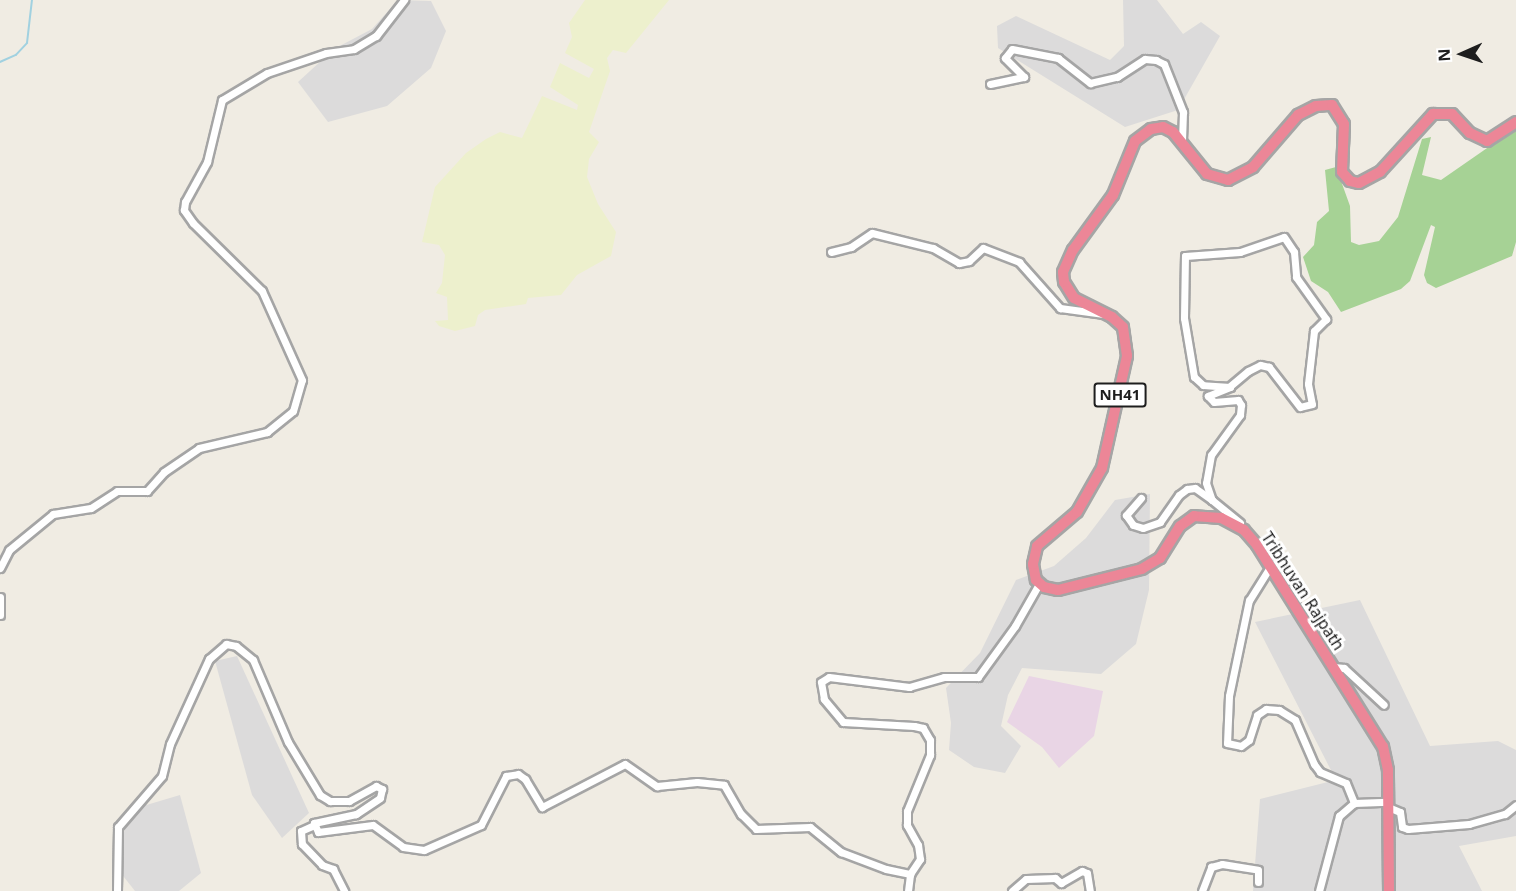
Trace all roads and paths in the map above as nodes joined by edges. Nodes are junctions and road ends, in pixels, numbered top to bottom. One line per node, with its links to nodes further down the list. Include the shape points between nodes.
1 (404, 0): 12 (street, via 376,36 354,48 267,73 222,100 207,162 185,202 184,210 194,224 262,291 302,380 293,411 267,432 199,448 164,472 147,491 117,491 91,508 53,514 9,550)
2 (990, 84): 4 (street, via 1024,77 1005,58 1012,49 1058,58 1090,83 1117,77 1145,59 1156,60 1164,64 1183,112)
3 (1516, 122): 4 (highway, NH41, via 1487,141 1470,133 1452,114 1436,113 1420,124 1380,172 1359,183 1350,181 1342,172 1345,129 1341,114 1332,105 1316,106 1298,115 1253,167 1233,180 1208,174)
4 (1182, 141): 6 (highway, NH41, via 1163,127 1151,129 1138,138 1113,195 1066,261 1063,277 1070,293 1082,304)
5 (831, 252): 6 (street, via 851,247 872,233 933,248 959,263 969,261 983,248 1019,262 1060,308 1071,313)
6 (1108, 315): 13 (highway, NH41, via 1123,327 1127,347 1107,453 1082,506 1036,546 1033,564)
7 (1230, 386): 7 (street, via 1248,371 1269,367 1300,407 1312,404 1308,384 1314,332 1326,319 1296,277 1294,252 1284,237 1240,252 1185,256 1184,318 1194,377 1203,385); 9 (street, via 1208,396 1214,402 1234,399 1241,405 1240,415 1211,455 1206,483)
8 (1141, 498): 9 (street, via 1126,515 1129,522 1143,528 1160,522 1187,489 1195,488)
9 (1212, 500): 10 (street, via 1250,531)
10 (1257, 545): 11 (highway, Tribhuvan Rajpath); 13 (highway, Tribhuvan Rajpath, via 1244,530 1226,520 1194,516 1182,523 1163,555 1148,567 1066,589)
11 (1270, 567): 16 (highway, Tribhuvan Rajpath); 18 (street, via 1249,600 1229,696 1227,743 1236,747 1249,740 1261,711 1272,708 1288,713 1295,720 1314,764 1320,772 1346,783)
12 (0, 568)
13 (1039, 584): 22 (street, via 1016,626 978,677 944,677 909,687 834,677 821,682 824,699 843,722 914,726 923,728 930,740 930,755 907,811 906,825 918,845 920,859)
14 (0, 597): 15 (street)
15 (0, 615)
16 (1334, 667): 17 (street, via 1344,668); 19 (highway, Tribhuvan Rajpath, via 1383,747)
17 (1384, 705)
18 (1354, 803): 19 (street); 30 (street, via 1339,816)
19 (1388, 804): 20 (street, via 1400,812 1402,827 1408,830 1469,824 1505,814); 31 (highway, Tribhuvan Rajpath)
20 (1516, 805)
21 (312, 826): 22 (street, via 318,832 335,832 373,825 402,847 424,849 481,825 506,776 518,774 525,779 537,805 547,807 625,764 657,786 697,782 724,785 741,814 756,829 810,827 841,852); 24 (street, via 356,814 380,798 382,789 376,786 349,801 330,801 320,795 278,721 253,660 236,645 226,645 209,659 170,744 162,776 118,827); 25 (street, via 301,831 302,844 322,865 333,868)
22 (910, 874): 26 (street)
23 (1258, 882): 29 (street, via 1258,870 1222,864 1211,867)
24 (117, 891)
25 (344, 891)
26 (908, 891)
27 (1012, 891): 28 (street, via 1026,879 1055,878 1061,883 1082,871 1087,873)
28 (1090, 891)
29 (1202, 891)
30 (1319, 891)
31 (1389, 891)

